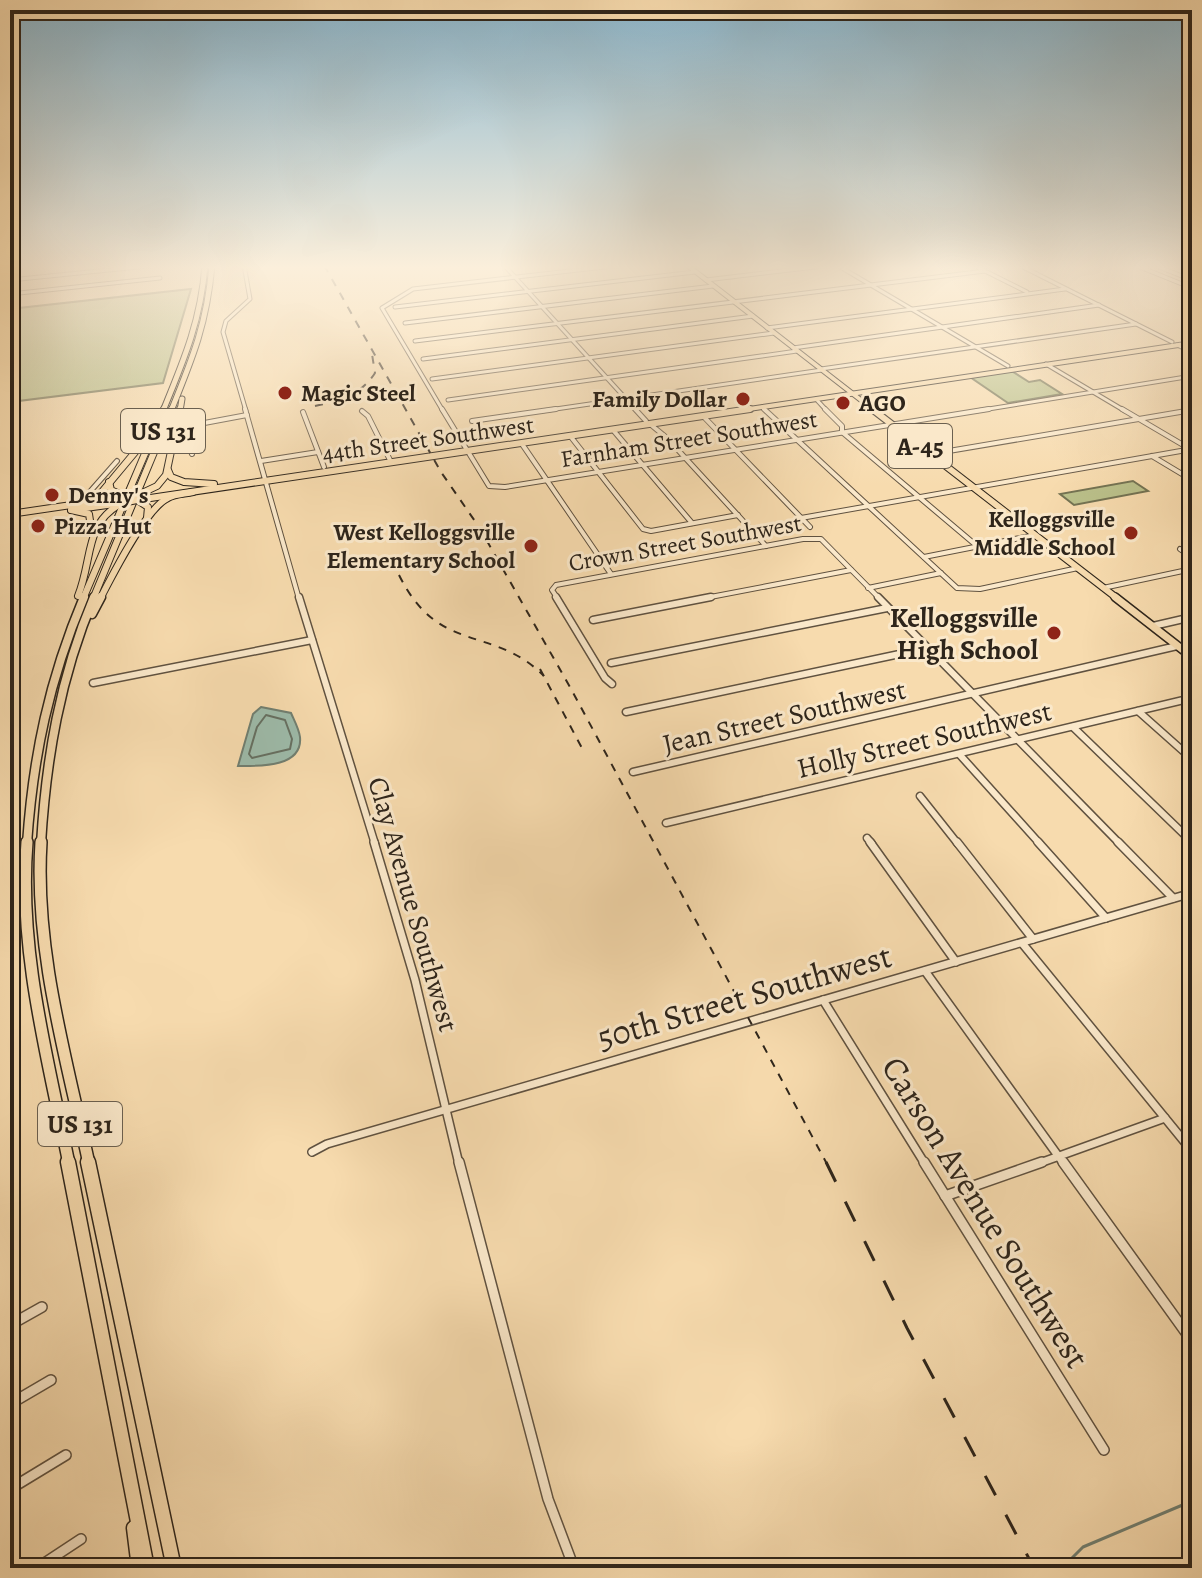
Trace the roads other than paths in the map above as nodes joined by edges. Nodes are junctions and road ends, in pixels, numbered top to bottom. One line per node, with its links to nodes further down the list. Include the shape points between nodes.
1 (192, 339): 27 (highway, US 131)
2 (199, 339): 23 (highway, US 131)
3 (225, 339): 43 (street, Clay Avenue Southwest)
4 (399, 339): 57 (street)
5 (434, 339): 14 (street)
6 (583, 339): 13 (street)
7 (732, 339): 20 (street)
8 (781, 339): 18 (main road, A-45)
9 (866, 339): 18 (street)
10 (964, 339): 17 (street)
11 (1035, 339): 17 (street)
12 (1163, 339): 16 (street)
13 (573, 340): 20 (street); 21 (street)
14 (415, 341)
15 (1192, 341): 16 (main road)
16 (1173, 344): 19 (street); 22 (main road)
17 (977, 347): 25 (street); 26 (street)
18 (795, 349): 26 (main road, A-45); 29 (street)
19 (1192, 352)
20 (589, 358): 29 (street); 30 (street)
21 (423, 359)
22 (1047, 362): 24 (main road); 32 (street)
23 (191, 364): 69 (highway); 111 (highway, US 131)
24 (1034, 364): 25 (main road); 31 (main road)
25 (1008, 366): 31 (main road)
26 (821, 370): 31 (main road, A-45); 33 (street)
27 (179, 376): 74 (highway, via 143,445); 114 (highway, US 131)
28 (1192, 376): 32 (street, Farnham Street Southwest)
29 (607, 378): 33 (street); 35 (street)
30 (432, 379)
31 (850, 392): 34 (main road, 44th Street Southwest); 36 (main road, 44th Street Southwest); 48 (main road, A-45)
32 (1093, 392): 45 (street); 48 (street, Farnham Street Southwest)
33 (626, 399): 46 (street); 47 (street)
34 (816, 399): 36 (main road, 44th Street Southwest); 51 (street)
35 (448, 400)
36 (765, 405): 38 (main road, 44th Street Southwest); 54 (street)
37 (729, 408): 38 (main road, 44th Street Southwest); 42 (main road); 47 (main road, 44th Street Southwest)
38 (743, 408): 42 (main road, 44th Street Southwest)
39 (1192, 410): 45 (street)
40 (362, 411): 64 (street)
41 (303, 412): 59 (street)
42 (723, 413): 44 (main road, 44th Street Southwest)
43 (247, 415): 60 (street, via 183,427); 66 (street, Clay Avenue Southwest)
44 (703, 416): 47 (main road, 44th Street Southwest); 58 (street)
45 (1139, 419): 56 (street); 61 (street)
46 (472, 421)
47 (648, 423): 49 (main road, 44th Street Southwest); 50 (main road, 44th Street Southwest); 63 (street)
48 (891, 424): 51 (street, Farnham Street Southwest); 61 (main road, A-45)
49 (604, 427): 52 (main road); 57 (main road, 44th Street Southwest)
50 (613, 430): 52 (main road, 44th Street Southwest); 67 (street)
51 (842, 432): 54 (street, Farnham Street Southwest); 79 (street)
52 (588, 434): 53 (main road, 44th Street Southwest)
53 (571, 437): 55 (main road, 44th Street Southwest); 70 (street)
54 (797, 439): 58 (street, Farnham Street Southwest); 82 (street)
55 (522, 444): 57 (main road, 44th Street Southwest); 72 (street)
56 (1191, 449): 62 (street)
57 (466, 450): 64 (main road, 44th Street Southwest); 72 (street, Farnham Street Southwest, via 492,487)
58 (734, 450): 63 (street, Farnham Street Southwest); 86 (street)
59 (318, 452): 66 (street); 68 (street)
60 (192, 454)
61 (931, 454): 76 (main road, A-45)
62 (1152, 456): 73 (street); 76 (street)
63 (685, 458): 67 (street, Farnham Street Southwest); 84 (street)
64 (390, 460): 68 (main road, 44th Street Southwest); 71 (main road, 44th Street Southwest)
65 (117, 461): 81 (street)
66 (261, 461): 71 (street, Clay Avenue Southwest)
67 (641, 464): 70 (street, Farnham Street Southwest); 87 (street)
68 (324, 467): 71 (main road, 44th Street Southwest)
69 (168, 468): 75 (highway, via 177,480); 80 (highway, via 162,481)
70 (597, 472): 72 (street, Farnham Street Southwest); 87 (street, via 645,530)
71 (267, 478): 75 (main road, 44th Street Southwest); 78 (main road, 44th Street Southwest); 108 (street, Clay Avenue Southwest)
72 (546, 480): 101 (street)
73 (1192, 480)
74 (109, 482): 80 (highway, via 111,490); 81 (highway)
75 (214, 484): 77 (main road, 44th Street Southwest)
76 (972, 487): 79 (street); 90 (main road, A-45)
77 (156, 492): 80 (highway)
78 (193, 492): 80 (main road, 44th Street Southwest); 88 (highway, via 162,500)
79 (920, 497): 82 (street); 93 (street)
80 (132, 498): 81 (main road, 44th Street Southwest); 83 (main road, 44th Street Southwest); 88 (highway, via 149,511); 91 (highway, via 98,518)
81 (81, 503): 85 (main road, 44th Street Southwest)
82 (868, 505): 86 (street); 95 (street)
83 (71, 510): 85 (main road, 44th Street Southwest); 91 (highway, via 91,516)
84 (738, 515): 87 (street); 92 (street)
85 (13, 516)
86 (801, 518): 89 (street)
87 (692, 523)
88 (144, 524): 111 (highway)
89 (810, 527)
90 (1035, 535): 93 (street); 97 (main road, A-45)
91 (92, 537): 114 (highway, via 88,567)
92 (766, 546): 99 (street, Crown Street Southwest, via 821,539); 101 (street, Crown Street Southwest)
93 (977, 546): 95 (street)
94 (1180, 549): 96 (street)
95 (924, 557): 100 (street)
96 (1192, 557)
97 (1078, 568): 100 (street, via 962,590); 103 (main road, A-45)
98 (1192, 569): 103 (street)
99 (851, 570): 102 (street); 106 (street)
100 (941, 573): 102 (street)
101 (611, 574): 116 (street, Crown Street Southwest, via 552,590)
102 (868, 588): 104 (street)
103 (1103, 588): 107 (main road, A-45)
104 (887, 608): 110 (street); 113 (street)
105 (1192, 617): 107 (street)
106 (593, 620)
107 (1153, 626): 109 (main road, A-45)
108 (312, 640): 115 (street); 138 (street, Clay Avenue Southwest, via 408,954)
109 (1177, 646): 112 (main road, A-45); 117 (street, Jean Street Southwest)
110 (928, 648): 117 (street); 120 (street)
111 (74, 649): 157 (highway, US 131, via 45,775 40,854 45,935 62,1044)
112 (1192, 657)
113 (611, 663)
114 (55, 672): 149 (highway, US 131, via 30,790 30,950)
115 (93, 683)
116 (612, 684)
117 (973, 693): 122 (street); 125 (street, Jean Street Southwest)
118 (1192, 698): 119 (street, Holly Street Southwest)
119 (1138, 711): 121 (street, Holly Street Southwest); 124 (street)
120 (626, 712)
121 (1073, 727): 122 (street, Holly Street Southwest); 129 (street)
122 (1020, 741): 123 (street, Holly Street Southwest); 131 (street)
123 (960, 755): 127 (street, Holly Street Southwest); 132 (street)
124 (1192, 759)
125 (633, 772)
126 (920, 796): 133 (street)
127 (666, 823)
128 (867, 838): 135 (street)
129 (1192, 842)
130 (1192, 893): 131 (street, 50th Street Southwest)
131 (1173, 898): 132 (street, 50th Street Southwest)
132 (1106, 918): 133 (street, 50th Street Southwest)
133 (1033, 939): 134 (street, 50th Street Southwest)
134 (1022, 943): 135 (street, 50th Street Southwest); 139 (street)
135 (956, 962): 136 (street, 50th Street Southwest)
136 (925, 971): 137 (street, 50th Street Southwest); 142 (street)
137 (823, 1000): 138 (street, 50th Street Southwest); 143 (street, Carson Avenue Southwest)
138 (446, 1110): 141 (street, 50th Street Southwest); 158 (street, Clay Avenue Southwest, via 548,1499)
139 (1165, 1118): 140 (street); 142 (street)
140 (1192, 1151)
141 (312, 1152)
142 (1059, 1156): 143 (street); 146 (street)
143 (945, 1196): 150 (street, Carson Avenue Southwest)
144 (42, 1307): 145 (street)
145 (10, 1325)
146 (1192, 1341)
147 (51, 1380): 148 (street)
148 (10, 1404)
149 (124, 1449): 155 (highway); 156 (highway, US 131)
150 (1104, 1450)
151 (66, 1455): 152 (street)
152 (10, 1489)
153 (81, 1539): 154 (street)
154 (37, 1568)
155 (139, 1568)
156 (147, 1568)
157 (174, 1568)
158 (574, 1568)

